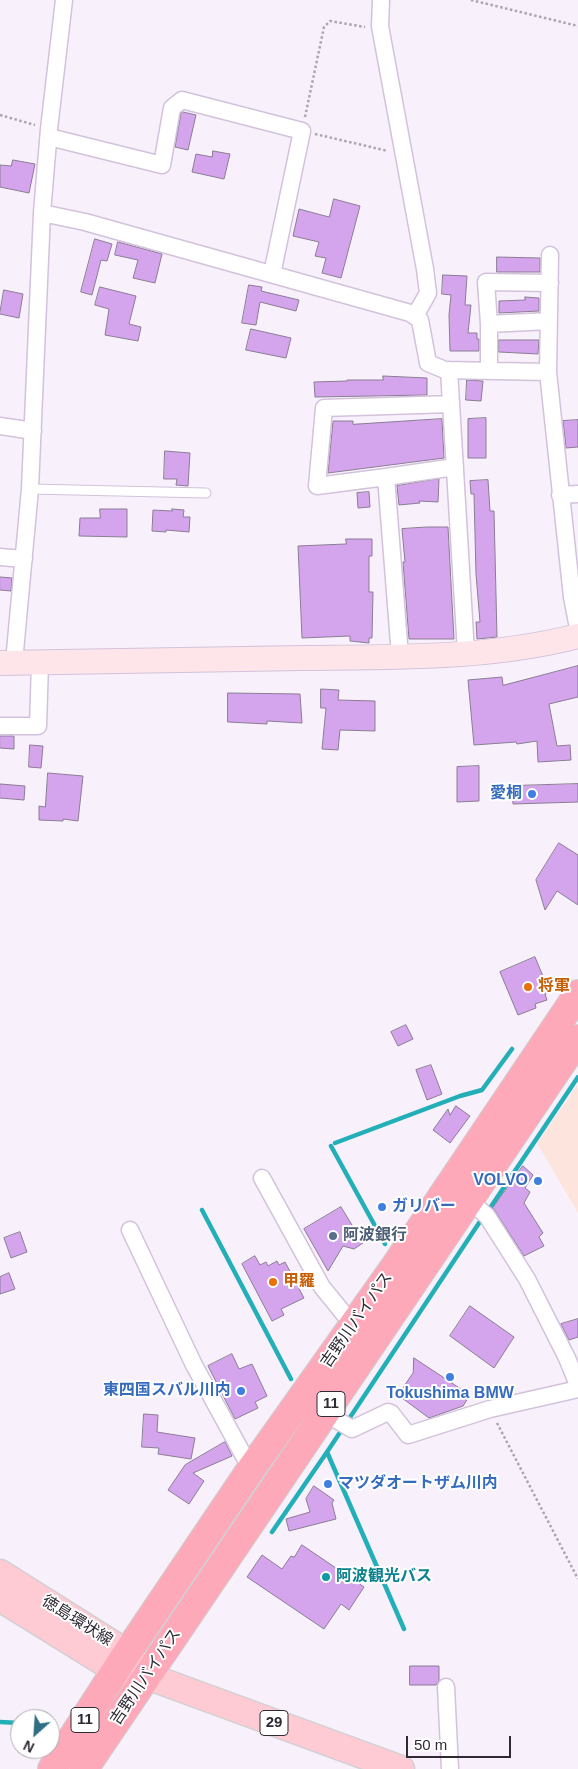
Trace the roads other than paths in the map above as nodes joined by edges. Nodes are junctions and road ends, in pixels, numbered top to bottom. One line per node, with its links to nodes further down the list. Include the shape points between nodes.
1 (64, 0): 3 (street)
2 (381, 0): 8 (street, via 381,30 428,293)
3 (49, 133): 4 (street); 6 (street, via 162,165 172,108 182,100 302,131)
4 (42, 213): 6 (street); 16 (street)
5 (550, 255): 7 (street)
6 (272, 274): 8 (street)
7 (550, 283): 9 (street); 10 (street, via 486,282)
8 (414, 316): 11 (street, via 420,320 428,363)
9 (549, 321): 10 (street); 13 (street)
10 (488, 324): 12 (street)
11 (450, 370): 12 (street); 14 (street)
12 (489, 371): 13 (street)
13 (548, 372): 22 (street)
14 (451, 404): 17 (street); 18 (street, via 324,408 317,486)
15 (0, 426): 16 (street)
16 (33, 431): 19 (street)
17 (455, 467): 18 (street); 27 (street)
18 (386, 477): 28 (street)
19 (30, 489): 20 (lane); 24 (street)
20 (206, 493)
21 (578, 494): 22 (street)
22 (560, 495): 25 (street)
23 (0, 557): 24 (street)
24 (24, 559): 29 (street)
25 (578, 628)
26 (578, 636): 27 (street, via 547,644)
27 (466, 653): 28 (street)
28 (400, 656): 30 (street)
29 (7, 663): 30 (street)
30 (40, 663): 31 (street, via 38,726)
31 (0, 726)
32 (578, 994): 37 (highway, 吉野川バイパス / 11)
33 (578, 1039): 35 (highway, 吉野川バイパス / 11)
34 (262, 1178): 37 (street, via 322,1287)
35 (480, 1209): 38 (street, via 528,1279); 40 (highway, 吉野川バイパス / 11)
36 (130, 1230): 41 (street, via 194,1365)
37 (353, 1325): 41 (highway, 吉野川バイパス / 11)
38 (578, 1385)
39 (578, 1389): 40 (street, via 490,1409 408,1434 388,1412 352,1429)
40 (338, 1421): 45 (highway, 吉野川バイパス / 11)
41 (251, 1470): 44 (highway, 吉野川バイパス / 11)
42 (0, 1573): 44 (main road, 徳島環状線 / 29)
43 (0, 1598): 44 (main road, 徳島環状線 / 29)
44 (122, 1661): 45 (main road, 徳島環状線 / 29); 47 (highway, 吉野川バイパス / 11)
45 (147, 1676): 48 (highway, 吉野川バイパス / 11); 49 (main road, 徳島環状線 / 29)
46 (446, 1687): 50 (street)
47 (52, 1769)
48 (84, 1769)
49 (402, 1769)
50 (450, 1769)

